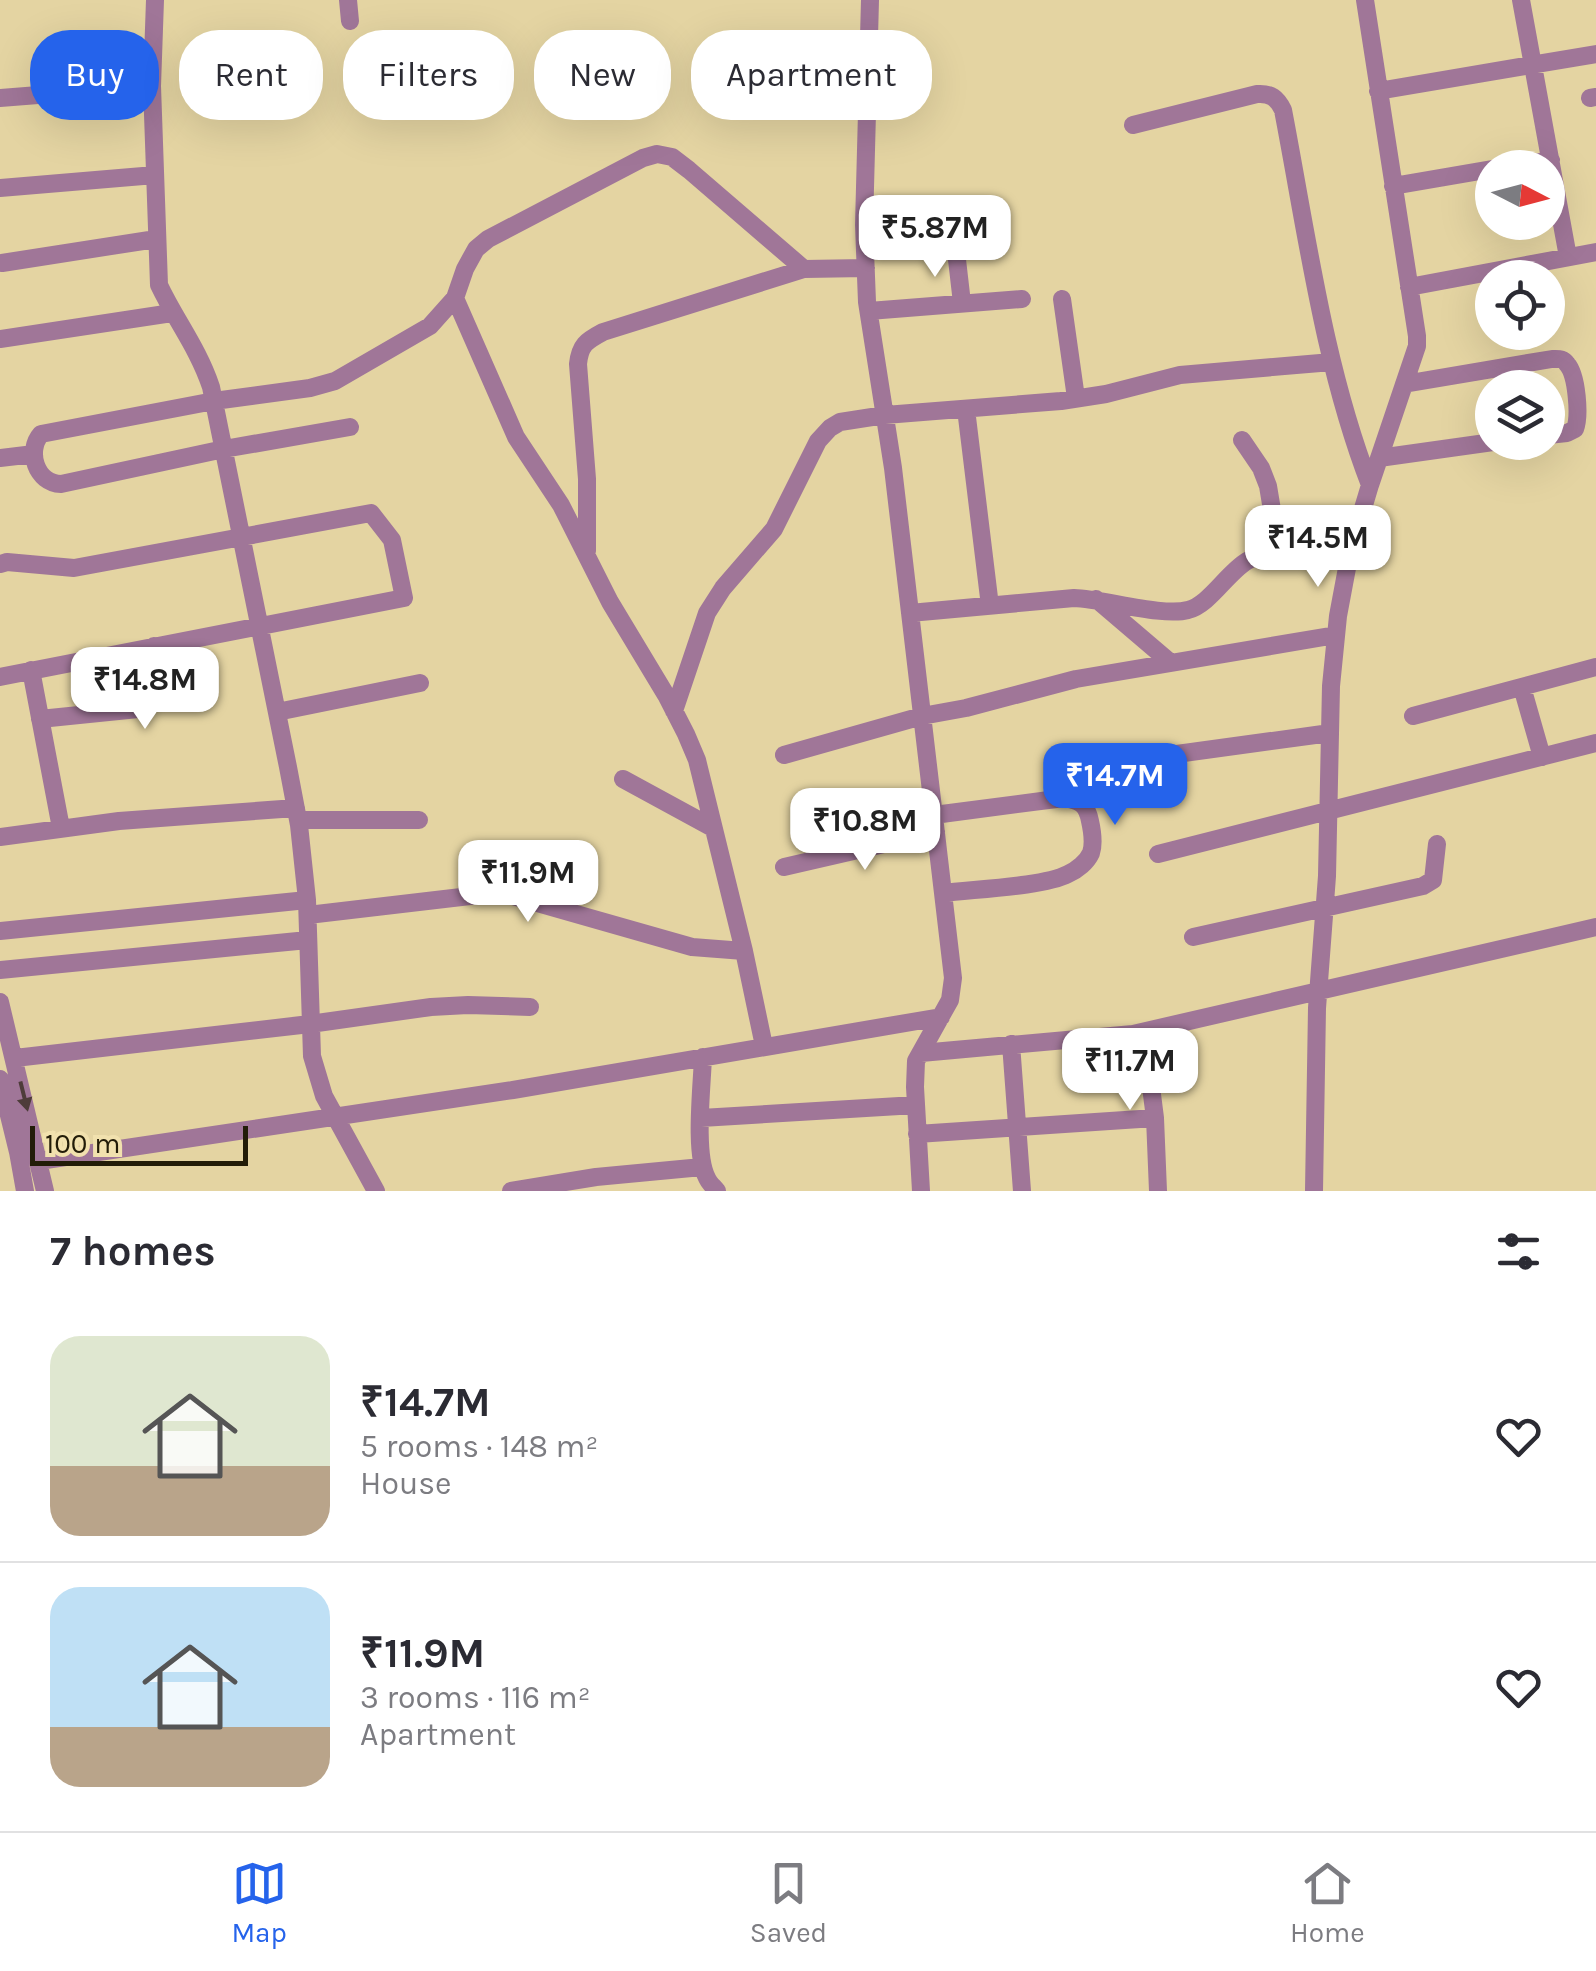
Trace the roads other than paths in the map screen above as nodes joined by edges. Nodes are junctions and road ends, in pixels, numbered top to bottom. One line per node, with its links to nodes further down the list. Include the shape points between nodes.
1 (155, 0): 7 (street)
2 (348, 0): 6 (street)
3 (870, 0): 26 (street)
4 (1365, 0): 10 (street)
5 (1521, 0): 9 (street)
6 (350, 21)
7 (154, 30)
8 (1596, 54): 9 (street)
9 (1533, 64): 10 (street); 15 (street)
10 (1378, 92): 18 (street)
11 (30, 96): 12 (street)
12 (0, 98)
13 (153, 120): 17 (street)
14 (1132, 125): 36 (street, via 1257,94 1278,99)
15 (1548, 150)
16 (1475, 172): 18 (street)
17 (154, 175): 19 (street); 20 (street)
18 (1393, 186): 28 (street)
19 (0, 188)
20 (156, 239): 25 (street); 34 (street, via 159,284)
21 (1565, 240): 24 (street)
22 (956, 251): 32 (street)
23 (1596, 252): 24 (street)
24 (1568, 257): 28 (street)
25 (2, 263)
26 (866, 268): 27 (street); 33 (street)
27 (804, 269): 29 (street, via 689,170 657,154 488,239 465,269); 56 (street, via 585,341 578,364)
28 (1409, 286): 39 (street, via 1417,346)
29 (455, 298): 41 (street, via 430,326 334,380); 56 (street, via 516,437)
30 (1022, 299): 32 (street)
31 (1062, 299): 40 (street)
32 (962, 304): 33 (street)
33 (869, 311): 43 (street)
34 (172, 313): 35 (street); 41 (street, via 202,362)
35 (0, 339)
36 (1332, 362): 40 (street, via 1180,375); 52 (street)
37 (1487, 370): 45 (street, via 1552,359 1568,364 1579,414 1576,429)
38 (1475, 372): 39 (street)
39 (1404, 384): 51 (street)
40 (1076, 398): 42 (street)
41 (214, 401): 48 (street); 49 (street, via 41,434)
42 (966, 409): 43 (street); 59 (street)
43 (885, 415): 60 (street); 70 (street, via 840,422 818,440 774,529 708,613)
44 (350, 427): 48 (street)
45 (1565, 432)
46 (1242, 440): 55 (street, via 1268,486)
47 (1475, 445): 51 (street)
48 (224, 449): 49 (street, via 61,484 46,481); 53 (street)
49 (34, 454): 50 (street)
50 (0, 458)
51 (1379, 458): 52 (street)
52 (1370, 485): 54 (street)
53 (241, 536): 57 (street, via 74,568); 61 (street); 61 (street, via 372,512 392,540 404,598)
54 (1353, 542): 55 (street); 62 (street)
55 (1279, 552): 58 (street, via 1248,560 1194,609)
56 (587, 553): 70 (street)
57 (0, 564)
58 (1095, 599): 59 (street); 64 (street)
59 (990, 606): 60 (street)
60 (910, 613): 72 (street)
61 (259, 624): 63 (street); 71 (street)
62 (1336, 635): 64 (street); 75 (street)
63 (154, 646): 66 (street); 74 (street, via 149,704)
64 (1171, 663): 72 (street)
65 (1596, 666): 69 (street)
66 (31, 670): 67 (street); 74 (street)
67 (0, 677)
68 (420, 683): 71 (street)
69 (1522, 687): 73 (street); 78 (street)
70 (674, 711): 86 (street, via 696,760)
71 (277, 712): 82 (street)
72 (922, 716): 77 (street); 84 (street)
73 (1413, 716)
74 (40, 719): 85 (street)
75 (1330, 733): 79 (street); 81 (street)
76 (1596, 743): 78 (street)
77 (784, 755)
78 (1542, 758): 81 (street)
79 (1104, 764)
80 (622, 779): 86 (street)
81 (1330, 812): 89 (street); 92 (street)
82 (297, 814): 83 (street); 85 (street); 93 (street)
83 (418, 820)
84 (935, 824): 90 (street); 91 (street); 91 (street, via 1064,798 1086,806 1091,824 1091,852 1067,875)
85 (61, 828): 87 (street)
86 (713, 828): 98 (street)
87 (0, 837)
88 (1437, 844): 92 (street, via 1433,880 1423,886)
89 (1158, 854)
90 (784, 868)
91 (943, 893): 103 (street, via 953,978)
92 (1325, 906): 96 (street); 100 (street)
93 (308, 908): 95 (street); 97 (street); 98 (street, via 509,895 692,947)
94 (1596, 926): 100 (street)
95 (0, 931)
96 (1193, 937)
97 (308, 940): 99 (street); 104 (street)
98 (744, 951): 107 (street)
99 (0, 970)
100 (1318, 993): 105 (street); 128 (street)
101 (0, 1002): 110 (street)
102 (530, 1007): 104 (street, via 431,1007)
103 (941, 1017): 107 (street); 108 (street)
104 (310, 1024): 110 (street); 113 (street, via 316,1075)
105 (1144, 1032): 106 (street); 115 (street)
106 (1011, 1044): 108 (street); 116 (street)
107 (764, 1046): 109 (street)
108 (920, 1052): 112 (street)
109 (703, 1057): 113 (street); 114 (street)
110 (15, 1058): 118 (street, one-way to 118)
111 (0, 1078): 120 (street)
112 (916, 1105): 114 (street); 117 (street)
113 (336, 1116): 118 (street); 122 (street)
114 (701, 1118): 119 (street)
115 (1154, 1118): 116 (street); 127 (street)
116 (1017, 1128): 117 (street); 126 (street)
117 (918, 1134): 125 (street)
118 (39, 1160): 121 (street)
119 (702, 1167): 123 (street); 124 (street)
120 (24, 1191)
121 (46, 1191)
122 (376, 1191)
123 (510, 1191)
124 (717, 1191)
125 (921, 1191)
126 (1022, 1191)
127 (1158, 1191)
128 (1314, 1191)

